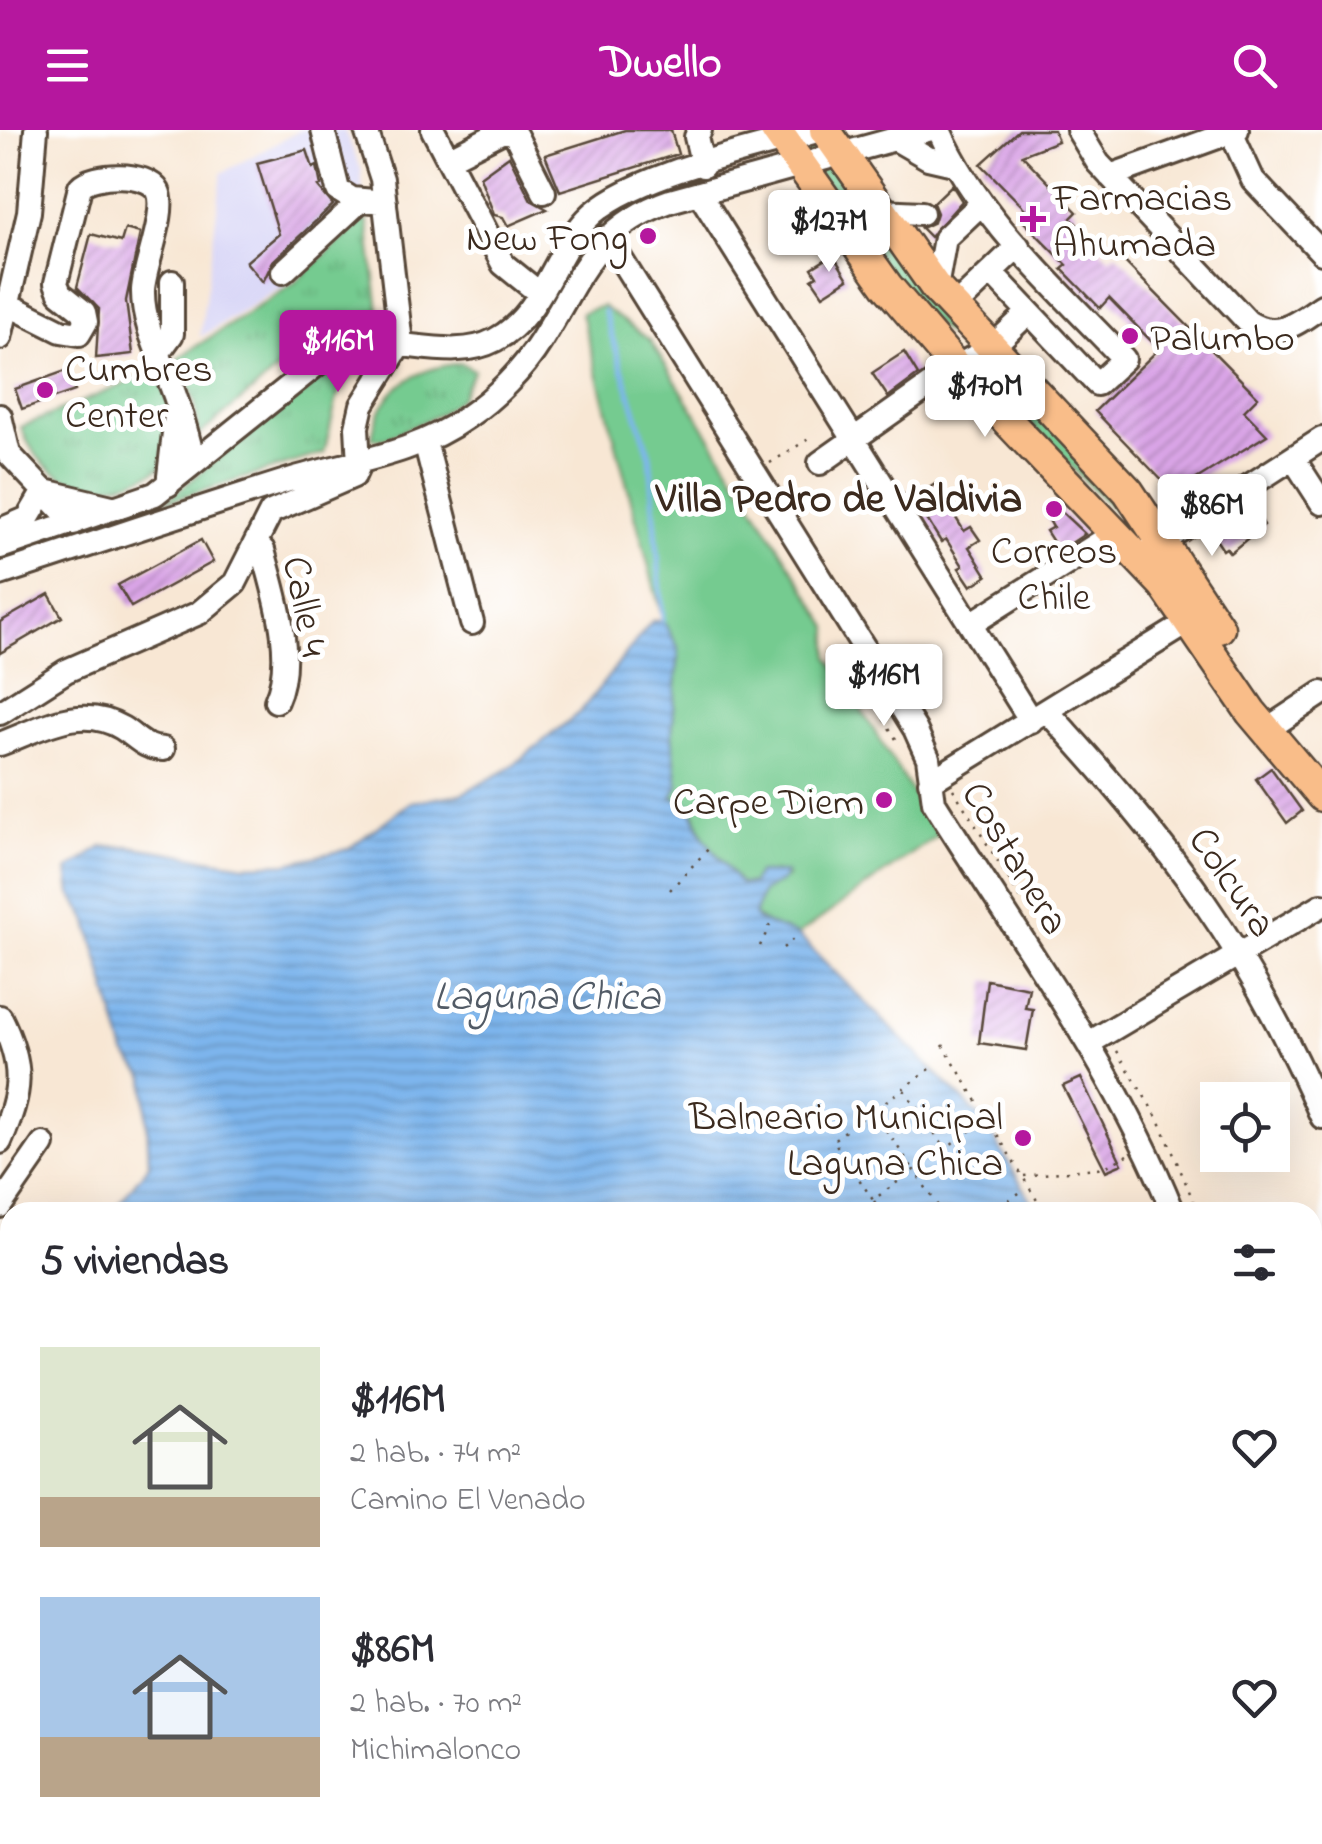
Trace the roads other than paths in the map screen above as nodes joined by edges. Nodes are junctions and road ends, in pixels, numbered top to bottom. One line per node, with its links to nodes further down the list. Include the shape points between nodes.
1 (36, 130): 33 (street, via 29,212)
2 (323, 130): 20 (street, via 338,190)
3 (366, 130): 21 (street)
4 (433, 130): 14 (street)
5 (506, 130): 14 (street); 18 (street, via 516,136)
6 (700, 130): 16 (street)
7 (928, 130): 12 (street)
8 (939, 130): 15 (street)
9 (1078, 130): 17 (street)
10 (1234, 131): 17 (street); 27 (street, via 1253,180)
11 (829, 138): 12 (street); 13 (street); 13 (street); 23 (main road)
12 (898, 140): 15 (street)
13 (786, 146): 16 (street); 19 (street); 41 (main road, via 887,286)
14 (448, 159): 31 (street, via 503,264)
15 (954, 164): 22 (street)
16 (702, 166): 31 (street, via 631,188 598,207)
17 (1110, 176): 34 (street, via 1254,326 1286,330)
18 (544, 192)
19 (699, 193): 25 (street, via 641,212); 45 (street, Colcura)
20 (360, 201): 21 (street); 28 (street)
21 (385, 202): 38 (street)
22 (982, 202): 24 (street); 26 (street)
23 (880, 211): 24 (street); 32 (main road)
24 (935, 227): 32 (street)
25 (607, 237): 42 (street); 76 (street, Costanera, via 914,729 928,758)
26 (1018, 246): 29 (street); 35 (street, via 1124,359 1097,384)
27 (1322, 253)
28 (283, 272)
29 (991, 272): 32 (street); 35 (street)
30 (172, 282): 40 (street, via 172,334)
31 (539, 293): 37 (street)
32 (945, 298): 39 (main road)
33 (6, 303): 36 (street); 40 (street, via 68,334 82,330 84,312 56,286 77,193 89,179 144,180 158,190 160,202 143,287)
34 (1322, 306)
35 (1028, 313): 39 (street)
36 (0, 338)
37 (495, 340): 38 (street, via 456,347); 42 (street, via 510,348)
38 (400, 343): 50 (street, via 356,343 328,353); 52 (street, via 362,405)
39 (992, 347): 41 (street); 63 (main road, via 1116,476)
40 (159, 352): 43 (street)
41 (956, 366): 45 (street); 60 (main road)
42 (520, 368): 47 (street, via 480,407)
43 (178, 402): 50 (street); 53 (street)
44 (0, 416): 48 (street)
45 (851, 434): 51 (street); 67 (street, Colcura)
46 (1322, 440): 49 (street)
47 (425, 442): 52 (street); 66 (street)
48 (5, 455): 54 (street)
49 (1293, 458): 55 (street); 63 (street)
50 (194, 462): 53 (street)
51 (820, 463)
52 (360, 465): 59 (street, via 294,479); 61 (street, Calle 4, via 350,480 271,512)
53 (168, 485): 56 (street)
54 (44, 491): 56 (street); 57 (street); 58 (street, via 28,518)
55 (1322, 504)
56 (119, 509): 57 (street)
57 (74, 524): 59 (street); 62 (street)
58 (0, 530)
59 (131, 532): 64 (street)
60 (1115, 533): 63 (main road); 67 (street)
61 (255, 544): 69 (street, Calle 4, via 264,550 284,655); 70 (street, via 234,583 199,613 66,670)
62 (0, 548)
63 (1151, 549): 65 (main road)
64 (0, 574)
65 (1200, 615): 71 (street); 72 (main road)
66 (472, 623)
67 (970, 624): 71 (street, Colcura)
68 (1322, 693): 72 (street)
69 (276, 701)
70 (0, 713)
71 (1039, 716): 76 (street); 79 (street, Colcura, via 1159,836)
72 (1273, 725): 75 (main road); 77 (main road)
73 (0, 744): 74 (street, via 72,716 106,720 147,748)
74 (163, 749)
75 (1322, 767)
76 (930, 787): 81 (street, Costanera)
77 (1322, 796)
78 (1322, 905): 79 (street)
79 (1239, 954): 81 (street); 82 (street, Colcura)
80 (0, 1017): 83 (street, via 20,1081)
81 (1098, 1038): 86 (street, Costanera)
82 (1322, 1116)
83 (0, 1142)
84 (43, 1144): 85 (street)
85 (3, 1202)
86 (1169, 1202)

